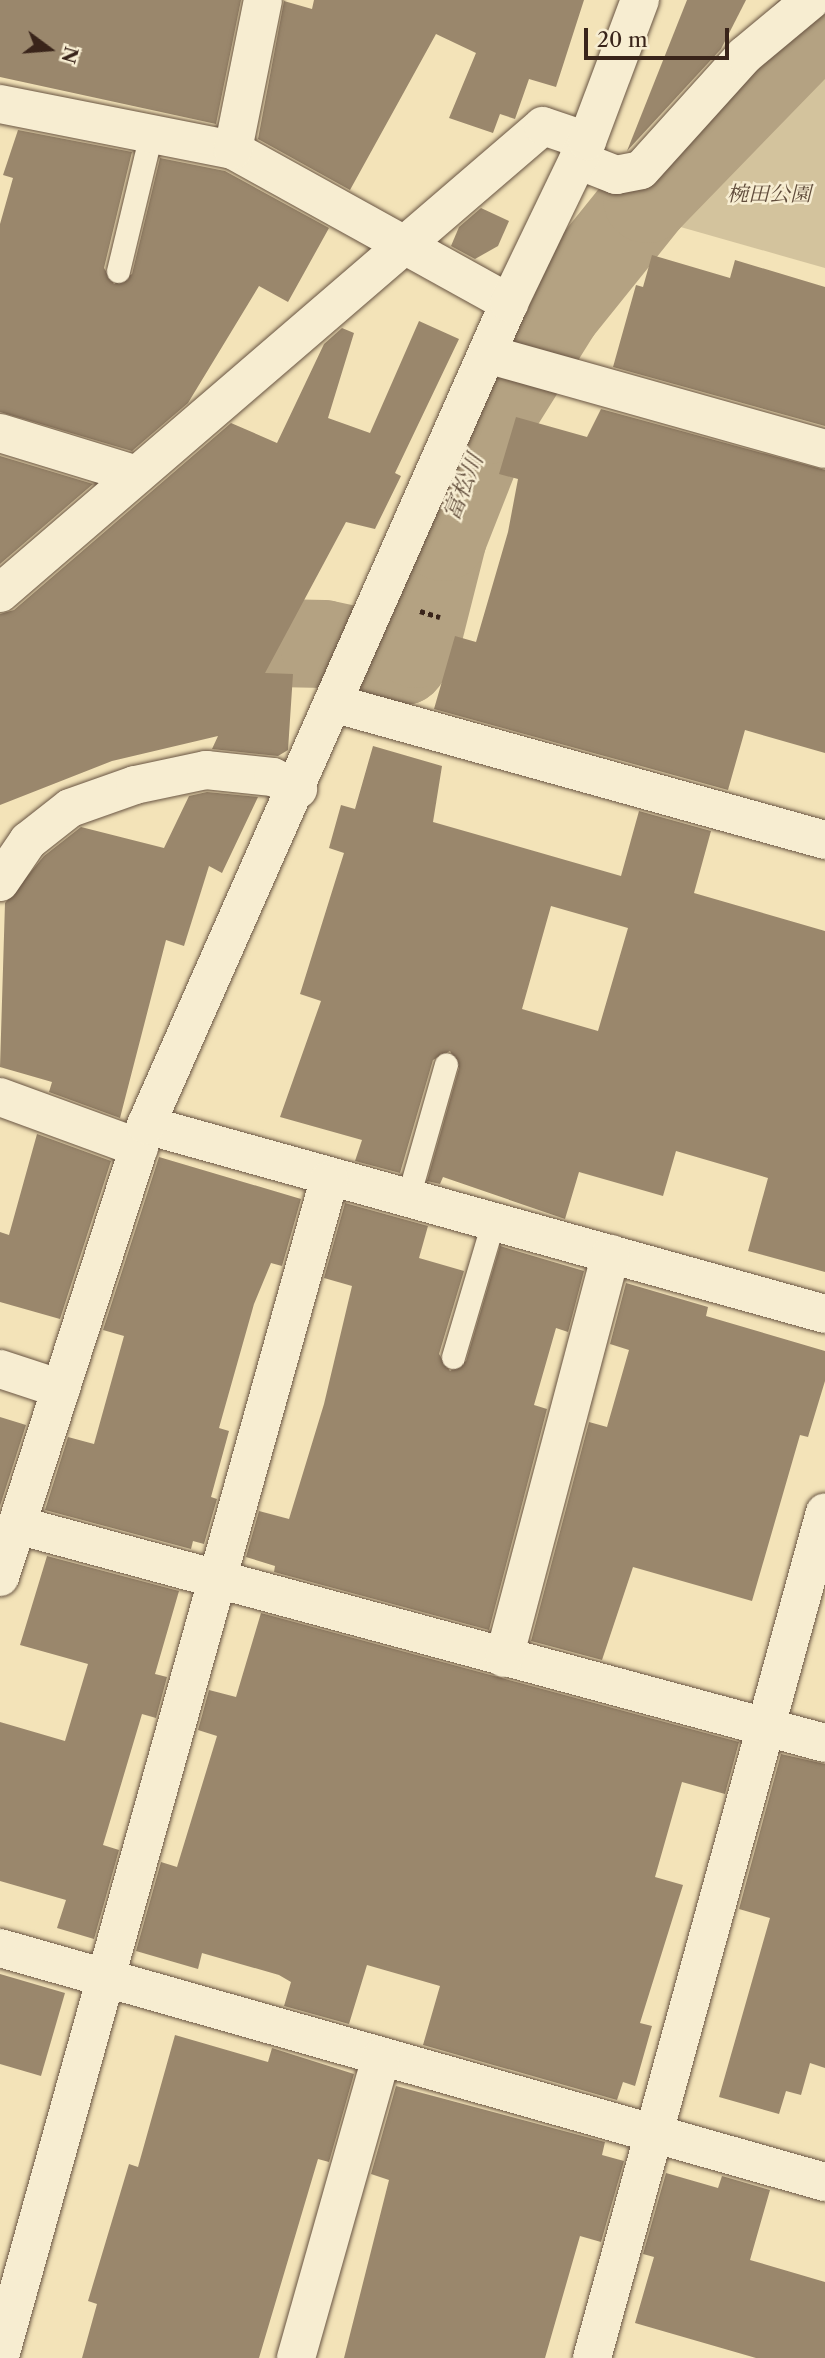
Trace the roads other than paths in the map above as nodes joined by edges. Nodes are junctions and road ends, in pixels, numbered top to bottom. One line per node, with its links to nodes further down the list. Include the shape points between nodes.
1 (263, 0): 6 (street)
2 (640, 0): 7 (street)
3 (811, 0): 7 (street, via 745,55 641,170 616,175)
4 (0, 104): 5 (street)
5 (151, 134): 6 (street); 9 (lane)
6 (233, 150): 8 (street)
7 (583, 150): 8 (street, via 542,126); 10 (street)
8 (402, 245): 10 (street); 14 (street)
9 (118, 271)
10 (509, 303): 11 (street)
11 (512, 361): 13 (street); 16 (street, via 358,652)
12 (0, 433): 14 (street)
13 (825, 449)
14 (137, 475): 15 (street)
15 (0, 593)
16 (336, 704): 17 (street); 18 (street)
17 (298, 789): 19 (street, via 273,777 206,770 135,785 70,807 28,841); 22 (street)
18 (825, 841)
19 (0, 881)
20 (446, 1064): 24 (lane)
21 (0, 1097): 22 (street)
22 (142, 1136): 23 (street); 30 (street)
23 (329, 1180): 24 (street); 34 (street)
24 (407, 1202): 25 (street)
25 (492, 1225): 26 (street); 28 (lane)
26 (611, 1254): 27 (street); 35 (street)
27 (825, 1314)
28 (453, 1357)
29 (0, 1369): 30 (street)
30 (61, 1389): 32 (street)
31 (825, 1512): 36 (street)
32 (17, 1525): 33 (street); 34 (street)
33 (1, 1572)
34 (216, 1581): 35 (street); 39 (street)
35 (504, 1658): 36 (street)
36 (766, 1727): 37 (street); 41 (street)
37 (825, 1743)
38 (0, 1948): 39 (street)
39 (108, 1981): 40 (street); 43 (street)
40 (381, 2058): 41 (street); 44 (street)
41 (654, 2134): 42 (street); 45 (street)
42 (825, 2182)
43 (0, 2356)
44 (296, 2358)
45 (592, 2358)

